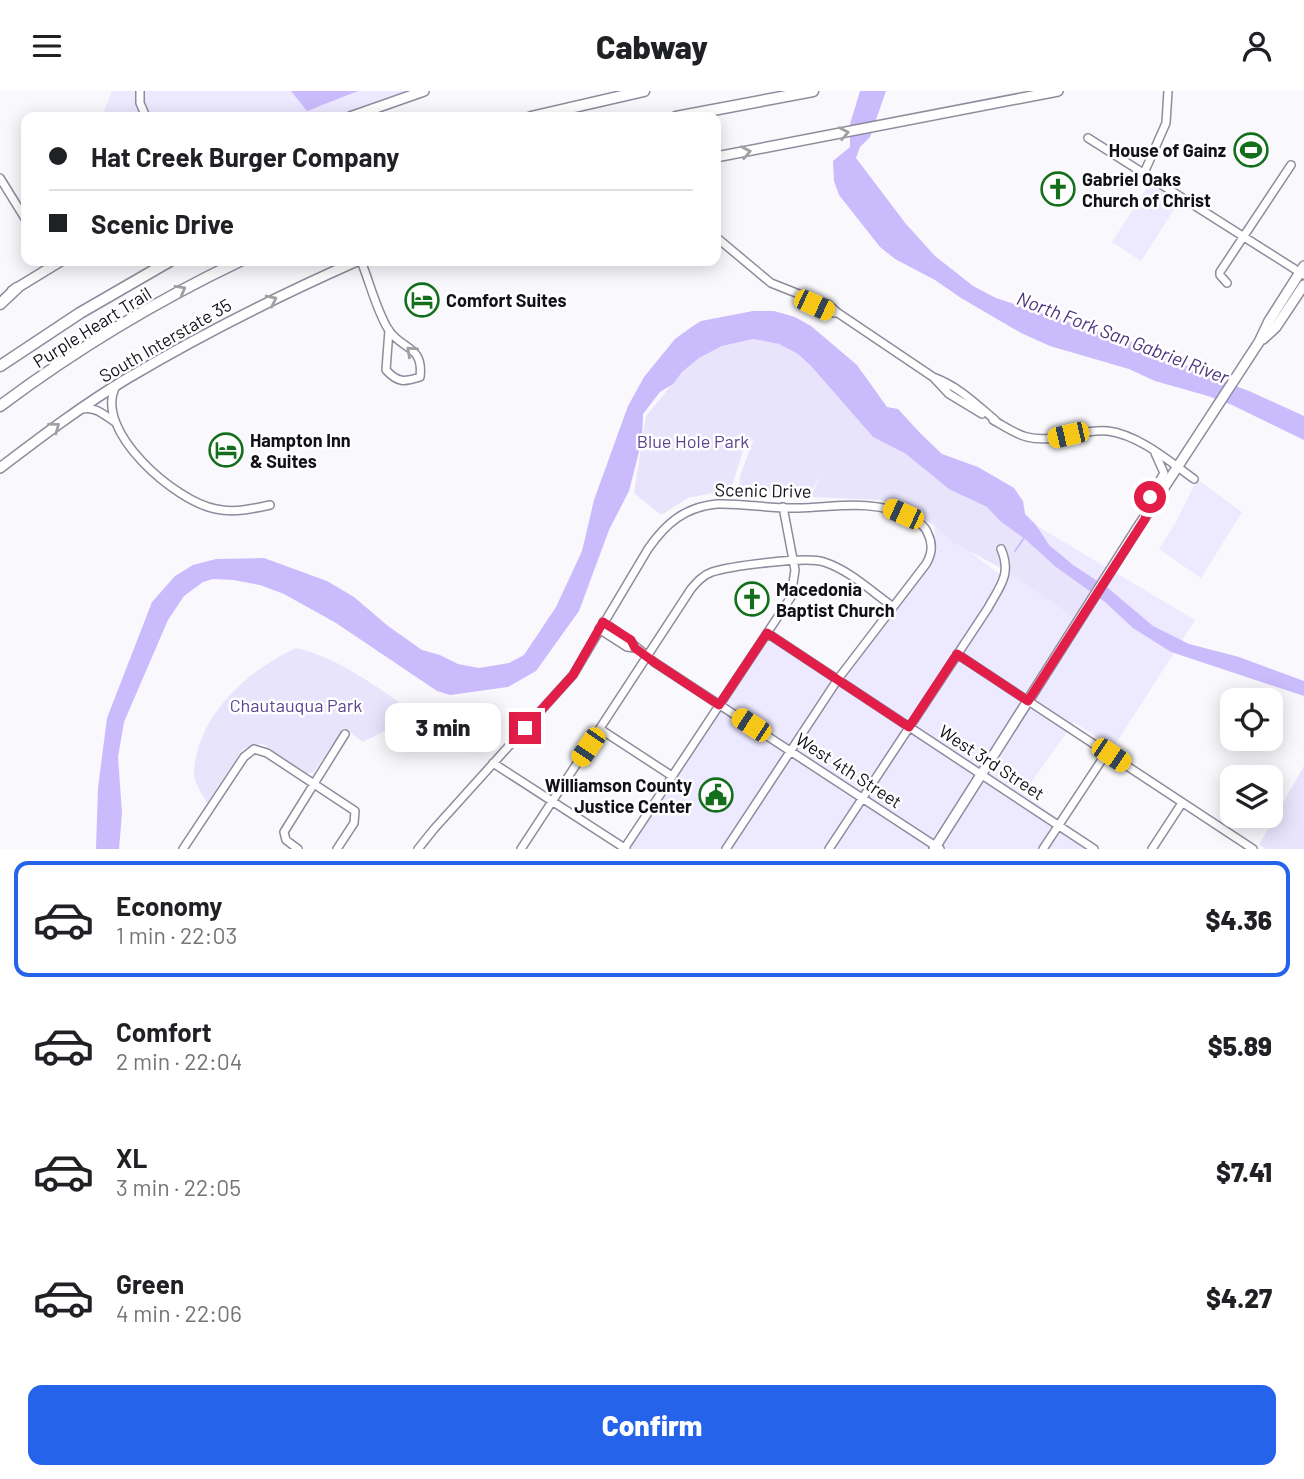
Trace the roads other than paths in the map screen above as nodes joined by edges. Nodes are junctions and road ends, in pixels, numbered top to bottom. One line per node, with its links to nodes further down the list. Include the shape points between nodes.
1 (140, 91): 7 (street)
2 (424, 91): 8 (main road)
3 (644, 91): 9 (highway)
4 (813, 91): 10 (highway)
5 (1058, 91): 12 (main road, one-way to 5)
6 (1168, 91): 14 (street, via 1166,123)
7 (144, 112)
8 (364, 112)
9 (553, 112)
10 (702, 112)
11 (1088, 138): 14 (street)
12 (721, 156)
13 (1291, 165): 17 (street)
14 (1144, 173): 17 (street)
15 (0, 179): 16 (street)
16 (21, 212)
17 (1243, 236): 24 (street); 25 (street, via 1220,272)
18 (721, 241): 36 (street, via 771,283 828,304 1018,434 1052,439 1109,431 1132,438)
19 (50, 266): 27 (main road)
20 (161, 266): 31 (highway, Purple Heart Trail)
21 (230, 266): 33 (highway, Purple Heart Trail, one-way to 21, via 88,346)
22 (348, 266): 32 (main road, South Interstate 35, one-way to 22, via 246,312)
23 (361, 266): 29 (street)
24 (1303, 271): 30 (main road)
25 (1227, 283)
26 (1304, 285): 30 (main road, via 1276,327)
27 (17, 288): 28 (highway)
28 (0, 302)
29 (389, 330): 29 (street, one-way to 29, via 386,370 403,383 420,377 421,361)
30 (1259, 342): 38 (main road)
31 (0, 366)
32 (116, 385): 34 (main road, South Interstate 35); 35 (street, via 110,402)
33 (0, 406)
34 (79, 410): 35 (street, via 99,410); 37 (main road, South Interstate 35, one-way to 34)
35 (115, 422): 40 (street, via 135,453 179,494 215,509)
36 (1155, 453): 38 (street); 42 (street, via 1164,473 1150,497)
37 (0, 468)
38 (1178, 468): 39 (street); 42 (main road)
39 (1194, 479)
40 (270, 505)
41 (783, 507): 44 (street); 45 (street, Scenic Drive, via 882,506 923,525 932,543 930,558); 46 (street, Scenic Drive, via 717,504 681,514 655,539)
42 (1145, 519): 51 (main road)
43 (1001, 549): 48 (street, via 1006,575)
44 (793, 560): 45 (street, via 837,567); 47 (street, via 790,597); 49 (street, via 704,576)
45 (892, 605): 50 (street)
46 (601, 626): 49 (street, West 4th Street); 58 (street, Scenic Drive, via 573,675)
47 (767, 633): 50 (street, West 3rd Street); 52 (street)
48 (957, 654): 51 (street); 53 (street)
49 (648, 657): 52 (street, West 4th Street); 54 (street)
50 (838, 679): 53 (street, West 3rd Street); 56 (street)
51 (1028, 701): 57 (street); 59 (main road)
52 (719, 705): 56 (street, West 4th Street); 60 (street)
53 (909, 727): 59 (street, West 3rd Street); 62 (street)
54 (600, 729): 60 (street); 63 (street)
55 (345, 734): 61 (street)
56 (791, 751): 62 (street, West 4th Street); 73 (street)
57 (1107, 752): 64 (street); 65 (street)
58 (494, 763): 63 (street); 70 (street, Scenic Drive)
59 (981, 775): 65 (street, West 3rd Street); 66 (main road)
60 (672, 776): 72 (street)
61 (313, 782): 67 (street, via 254,749 244,757); 68 (street, via 284,836); 69 (street, via 356,815)
62 (863, 799): 66 (street, West 4th Street); 74 (street)
63 (552, 801): 71 (street); 72 (street)
64 (1182, 803): 77 (street); 78 (street)
65 (1059, 826): 75 (street); 76 (street, West 3rd Street)
66 (937, 848)
67 (183, 849)
68 (298, 849)
69 (337, 849)
70 (418, 849)
71 (521, 849)
72 (625, 849)
73 (726, 849)
74 (829, 849)
75 (1044, 849)
76 (1094, 849)
77 (1152, 849)
78 (1253, 849)

